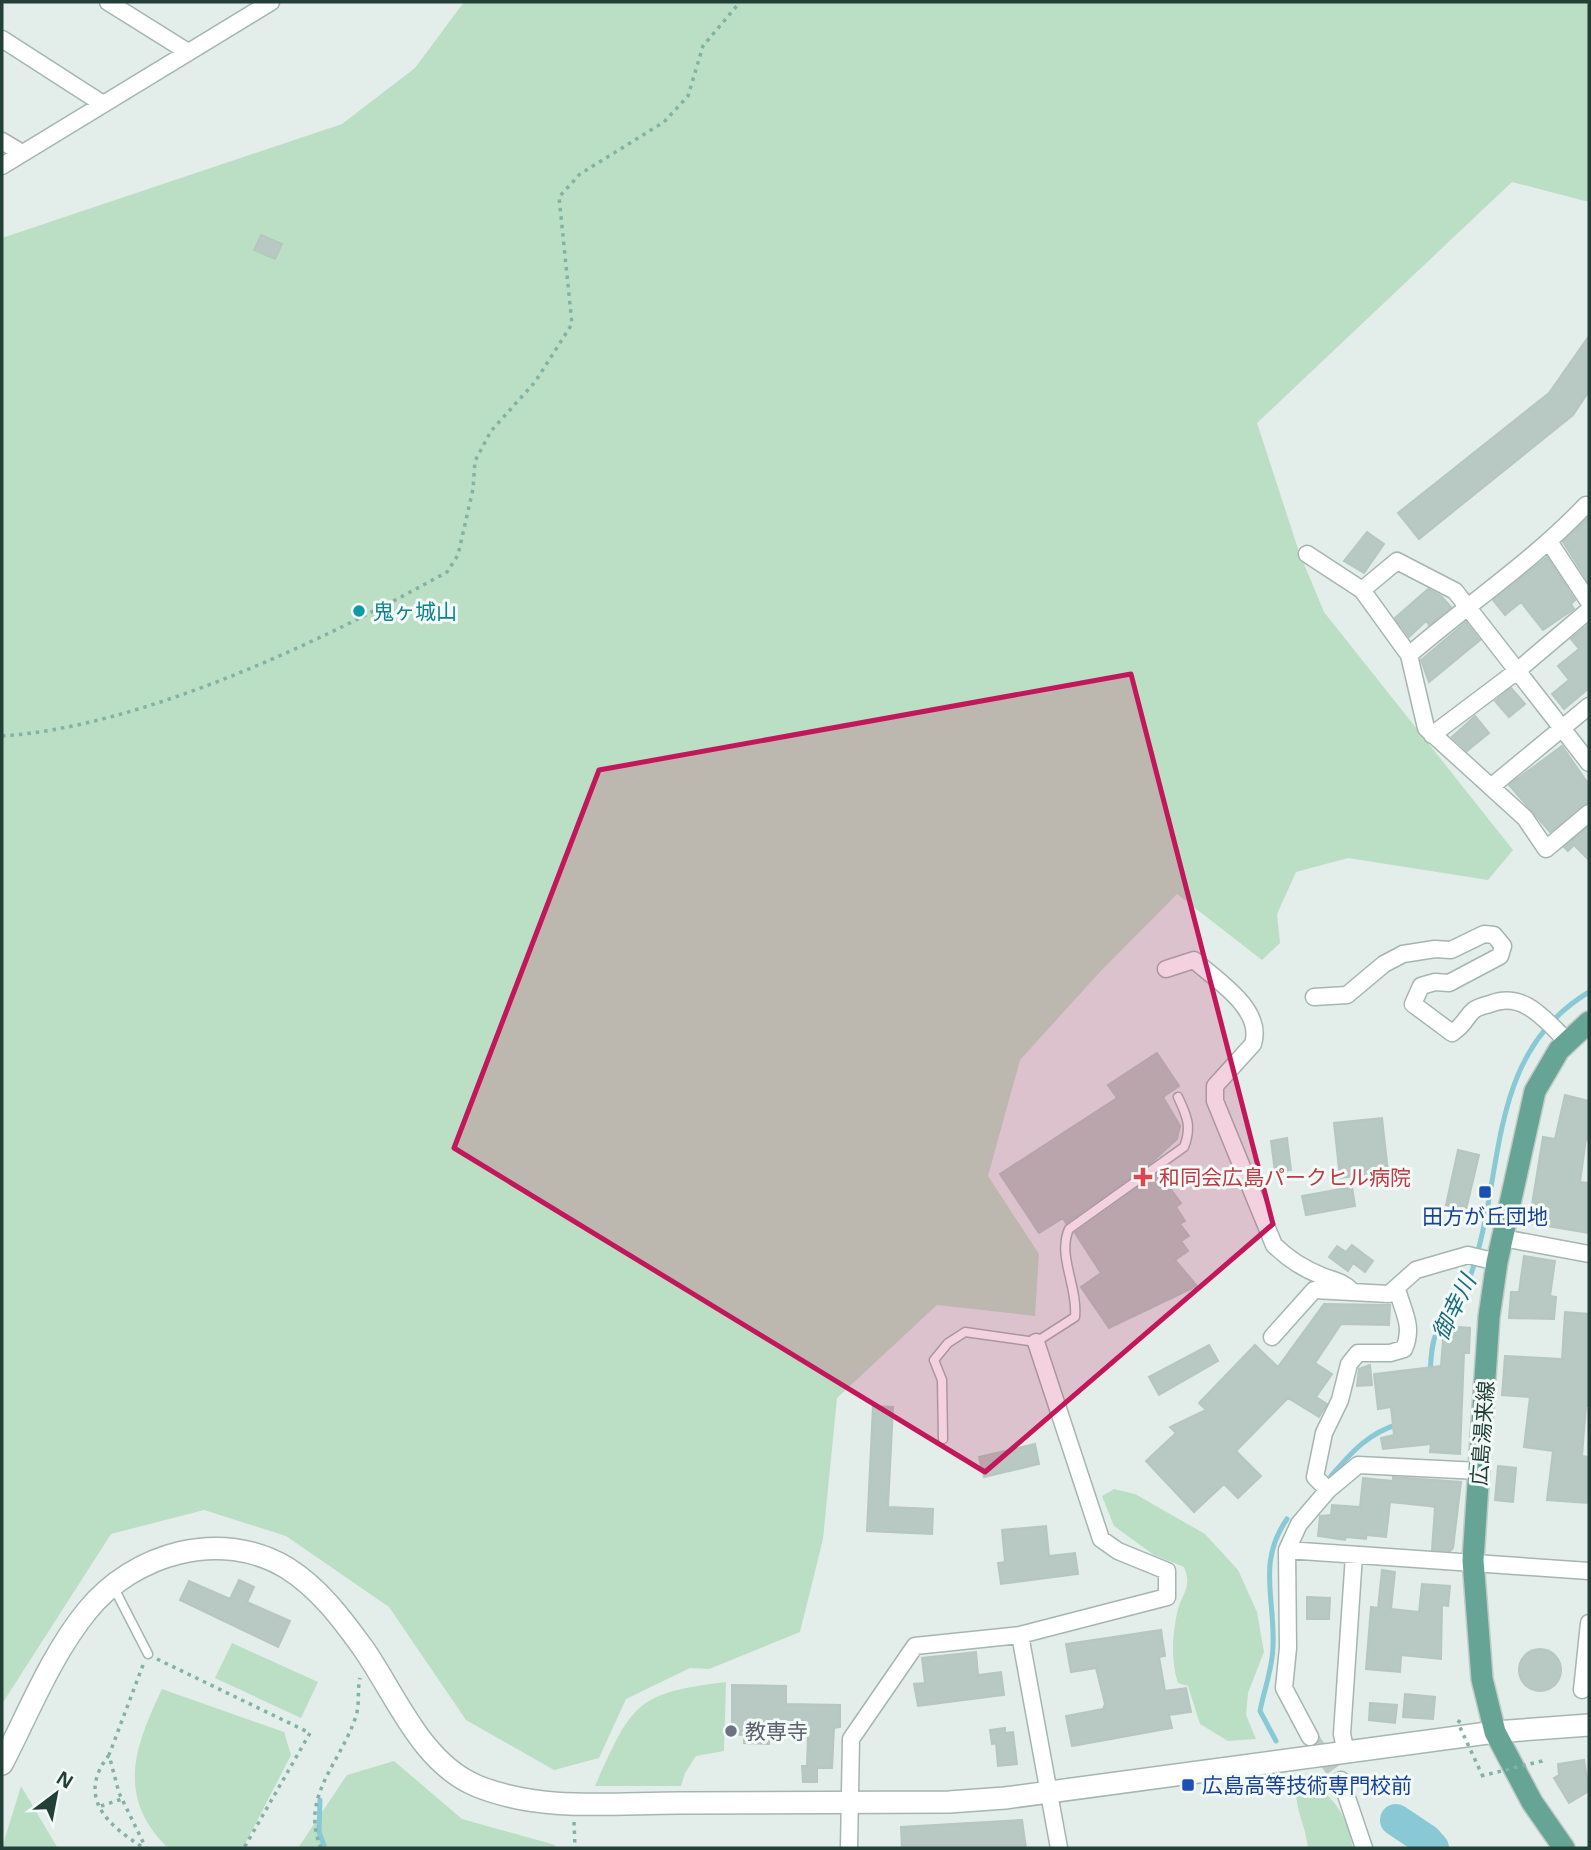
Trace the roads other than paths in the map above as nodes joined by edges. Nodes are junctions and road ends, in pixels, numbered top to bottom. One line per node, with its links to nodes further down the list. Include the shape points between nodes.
1 (108, 2): 4 (street)
2 (271, 2): 4 (street)
3 (2, 39): 5 (street)
4 (188, 52): 5 (street)
5 (103, 104): 7 (street)
6 (2, 141): 7 (street)
7 (22, 153): 8 (street)
8 (2, 166)
9 (1586, 505): 10 (street)
10 (1549, 543): 13 (street); 14 (street)
11 (1307, 554): 12 (street)
12 (1362, 590): 14 (street, via 1397,561 1455,591); 16 (street)
13 (1589, 602)
14 (1467, 605): 16 (street); 17 (street)
15 (1589, 610): 17 (street)
16 (1409, 655): 20 (street, via 1426,729)
17 (1517, 671): 19 (street); 20 (street)
18 (1589, 706): 19 (street)
19 (1562, 730): 21 (street); 22 (street)
20 (1432, 734): 22 (street)
21 (1589, 763)
22 (1492, 786): 23 (street, via 1525,818 1546,849)
23 (1589, 813)
24 (1166, 969): 33 (street, via 1194,960 1245,1007 1256,1035 1215,1086 1215,1101 1274,1245 1286,1257 1323,1277 1344,1282)
25 (1314, 997): 27 (street, via 1347,995 1403,954 1451,950 1484,934 1494,935 1503,946 1500,956 1449,983 1421,986 1413,1004 1452,1032 1465,1024 1474,1010 1500,999 1516,999)
26 (1589, 1022): 27 (main road, 広島湯来線)
27 (1567, 1041): 29 (main road, 広島湯来線, via 1535,1091)
28 (1178, 1097): 35 (lane, via 1188,1118 1184,1147 1069,1229 1063,1243 1077,1297 1075,1317)
29 (1503, 1238): 30 (street); 31 (main road, 広島湯来線)
30 (1589, 1254)
31 (1497, 1262): 32 (street, via 1468,1255 1416,1270); 37 (main road, 広島湯来線)
32 (1397, 1289): 33 (street, via 1389,1294); 38 (street, via 1410,1322 1409,1338 1404,1349 1358,1353 1349,1364 1340,1400 1324,1433 1315,1476)
33 (1352, 1291): 34 (street, via 1314,1290)
34 (1272, 1336)
35 (1036, 1342): 36 (lane, via 965,1332 948,1343 934,1360 942,1380); 45 (street, via 1101,1539 1167,1571 1167,1597)
36 (943, 1439)
37 (1479, 1471): 38 (street, via 1357,1465); 41 (main road, 広島湯来線)
38 (1328, 1490): 39 (street, via 1299,1524)
39 (1287, 1550): 40 (street); 50 (street, via 1284,1688)
40 (1354, 1555): 41 (street); 51 (street, via 1342,1734)
41 (1473, 1560): 42 (street); 49 (main road, 広島湯来線, via 1482,1679)
42 (1589, 1571)
43 (113, 1585): 46 (lane); 52 (street, via 87,1611 63,1646); 55 (street, via 140,1567 194,1550 250,1553 286,1567 338,1614 445,1766 500,1794 540,1803)
44 (1589, 1623): 47 (street)
45 (1020, 1635): 54 (street); 55 (street, via 915,1646 851,1740)
46 (148, 1654)
47 (1582, 1690)
48 (1589, 1725): 49 (street)
49 (1495, 1732): 51 (street); 59 (main road, 広島湯来線, via 1532,1802)
50 (1310, 1737)
51 (1346, 1753): 54 (street)
52 (2, 1764)
53 (1341, 1780): 58 (street)
54 (1051, 1792): 55 (street, via 948,1802); 57 (street)
55 (850, 1803): 56 (street)
56 (849, 1848)
57 (1059, 1848)
58 (1364, 1848)
59 (1564, 1848)

